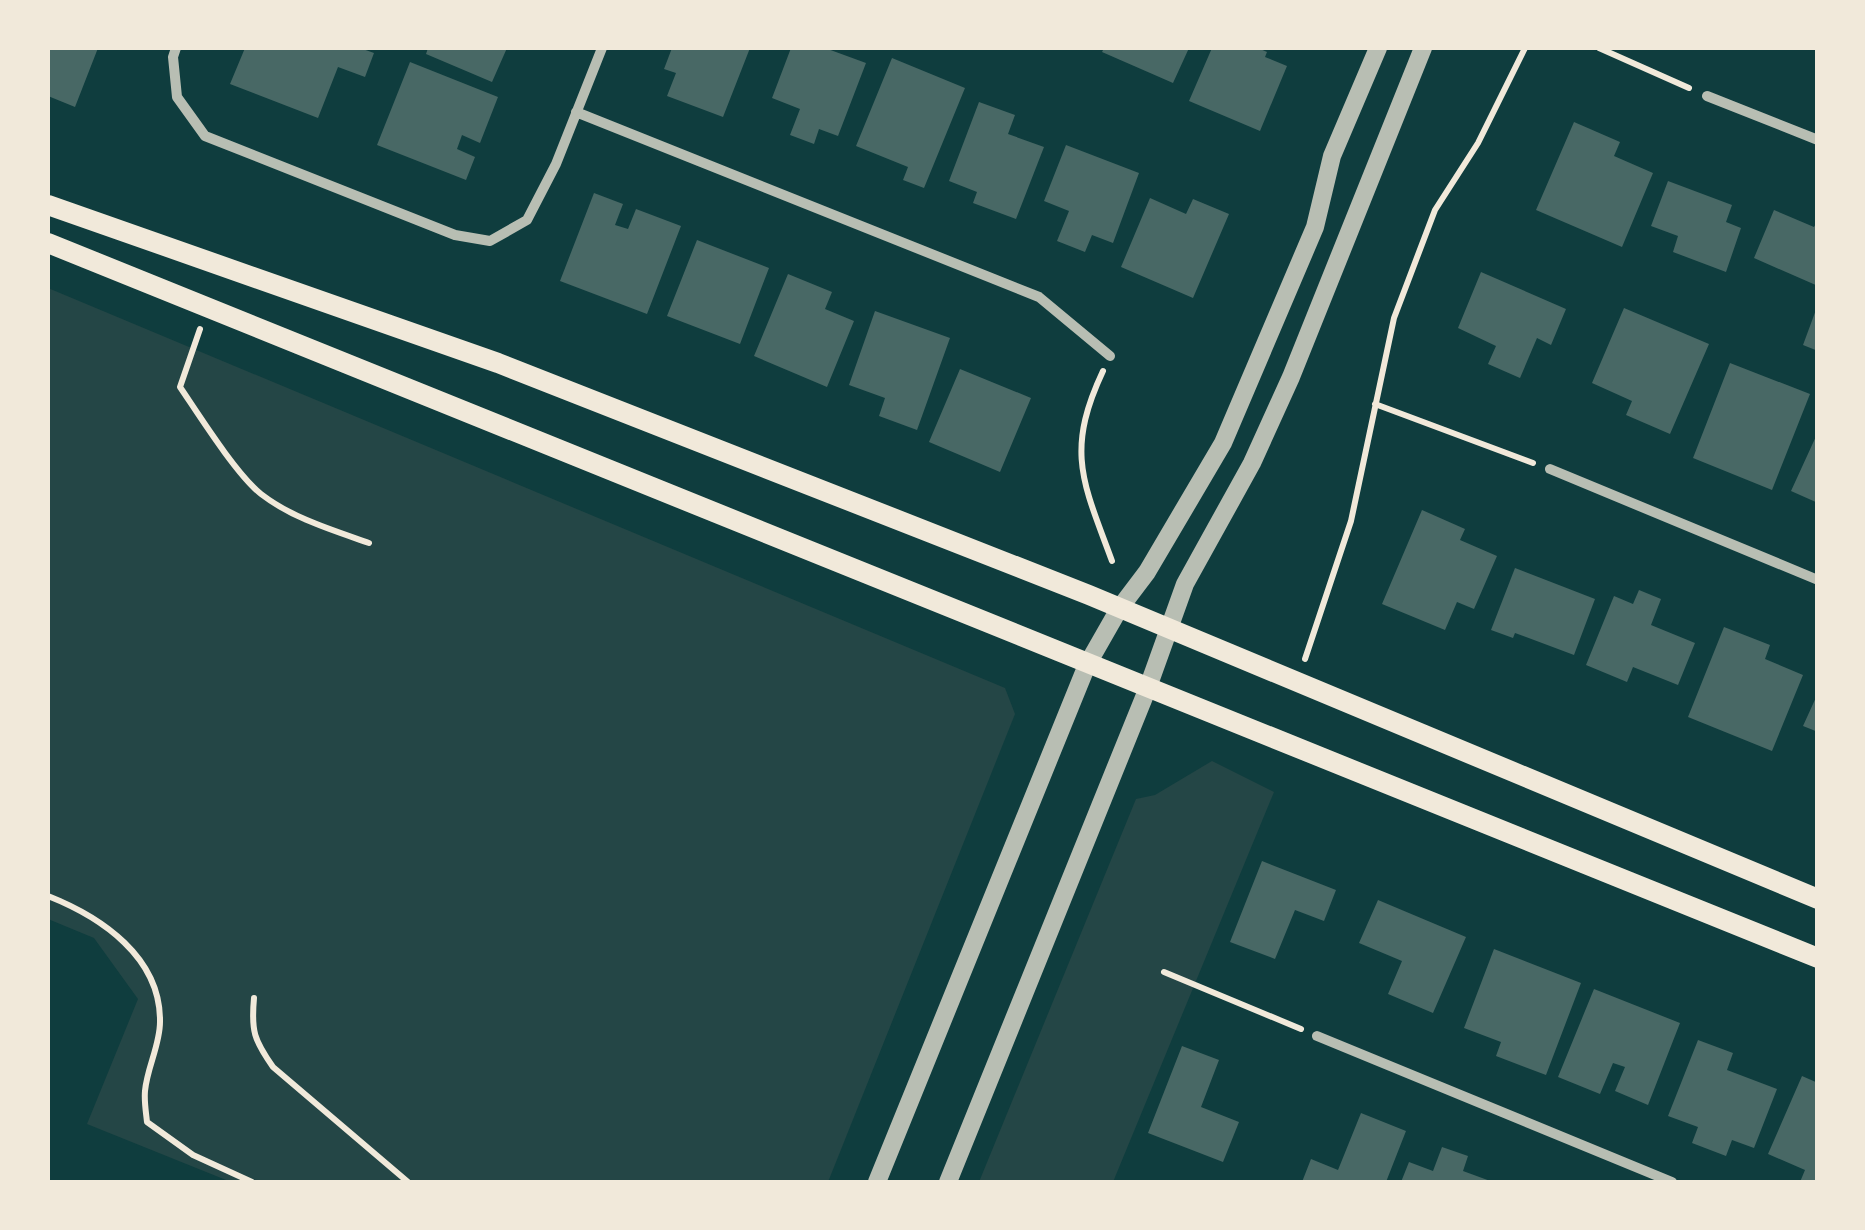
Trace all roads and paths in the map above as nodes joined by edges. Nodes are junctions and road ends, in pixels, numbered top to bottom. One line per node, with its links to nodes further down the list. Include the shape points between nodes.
1 (176, 48): 8 (street, via 177,97 205,136 454,234 490,242 527,220)
2 (602, 48): 8 (street)
3 (1378, 48): 19 (street, via 1332,156 1315,227 1223,443)
4 (1423, 48): 20 (street, via 1291,378 1185,584)
5 (1525, 48): 14 (path, via 1478,144 1435,210 1394,318)
6 (1599, 48): 7 (path)
7 (1708, 96): 9 (street)
8 (576, 112): 13 (street, via 1039,297)
9 (1818, 140)
10 (48, 206): 19 (main road, via 498,363)
11 (48, 244): 12 (main road)
12 (206, 309): 16 (path, via 180,387 259,492 301,518); 21 (main road)
13 (1110, 356): 17 (path, via 1087,405 1080,455)
14 (1375, 404): 15 (path); 22 (path, via 1351,520)
15 (1550, 469): 18 (street)
16 (368, 543)
17 (1112, 561)
18 (1818, 580)
19 (1119, 609): 20 (main road); 21 (street)
20 (1170, 629): 22 (main road); 23 (street)
21 (1086, 665): 23 (main road); 32 (street)
22 (1294, 683): 25 (main road)
23 (1147, 690): 26 (main road); 33 (street)
24 (48, 896): 30 (path, via 82,909 122,938 149,972 160,1023 145,1093 148,1122 193,1155)
25 (1818, 899)
26 (1818, 958)
27 (1164, 972): 29 (path)
28 (254, 998): 31 (path, via 256,1044 272,1067)
29 (1316, 1036): 34 (street)
30 (252, 1182)
31 (408, 1182)
32 (877, 1182)
33 (948, 1182)
34 (1672, 1182)

